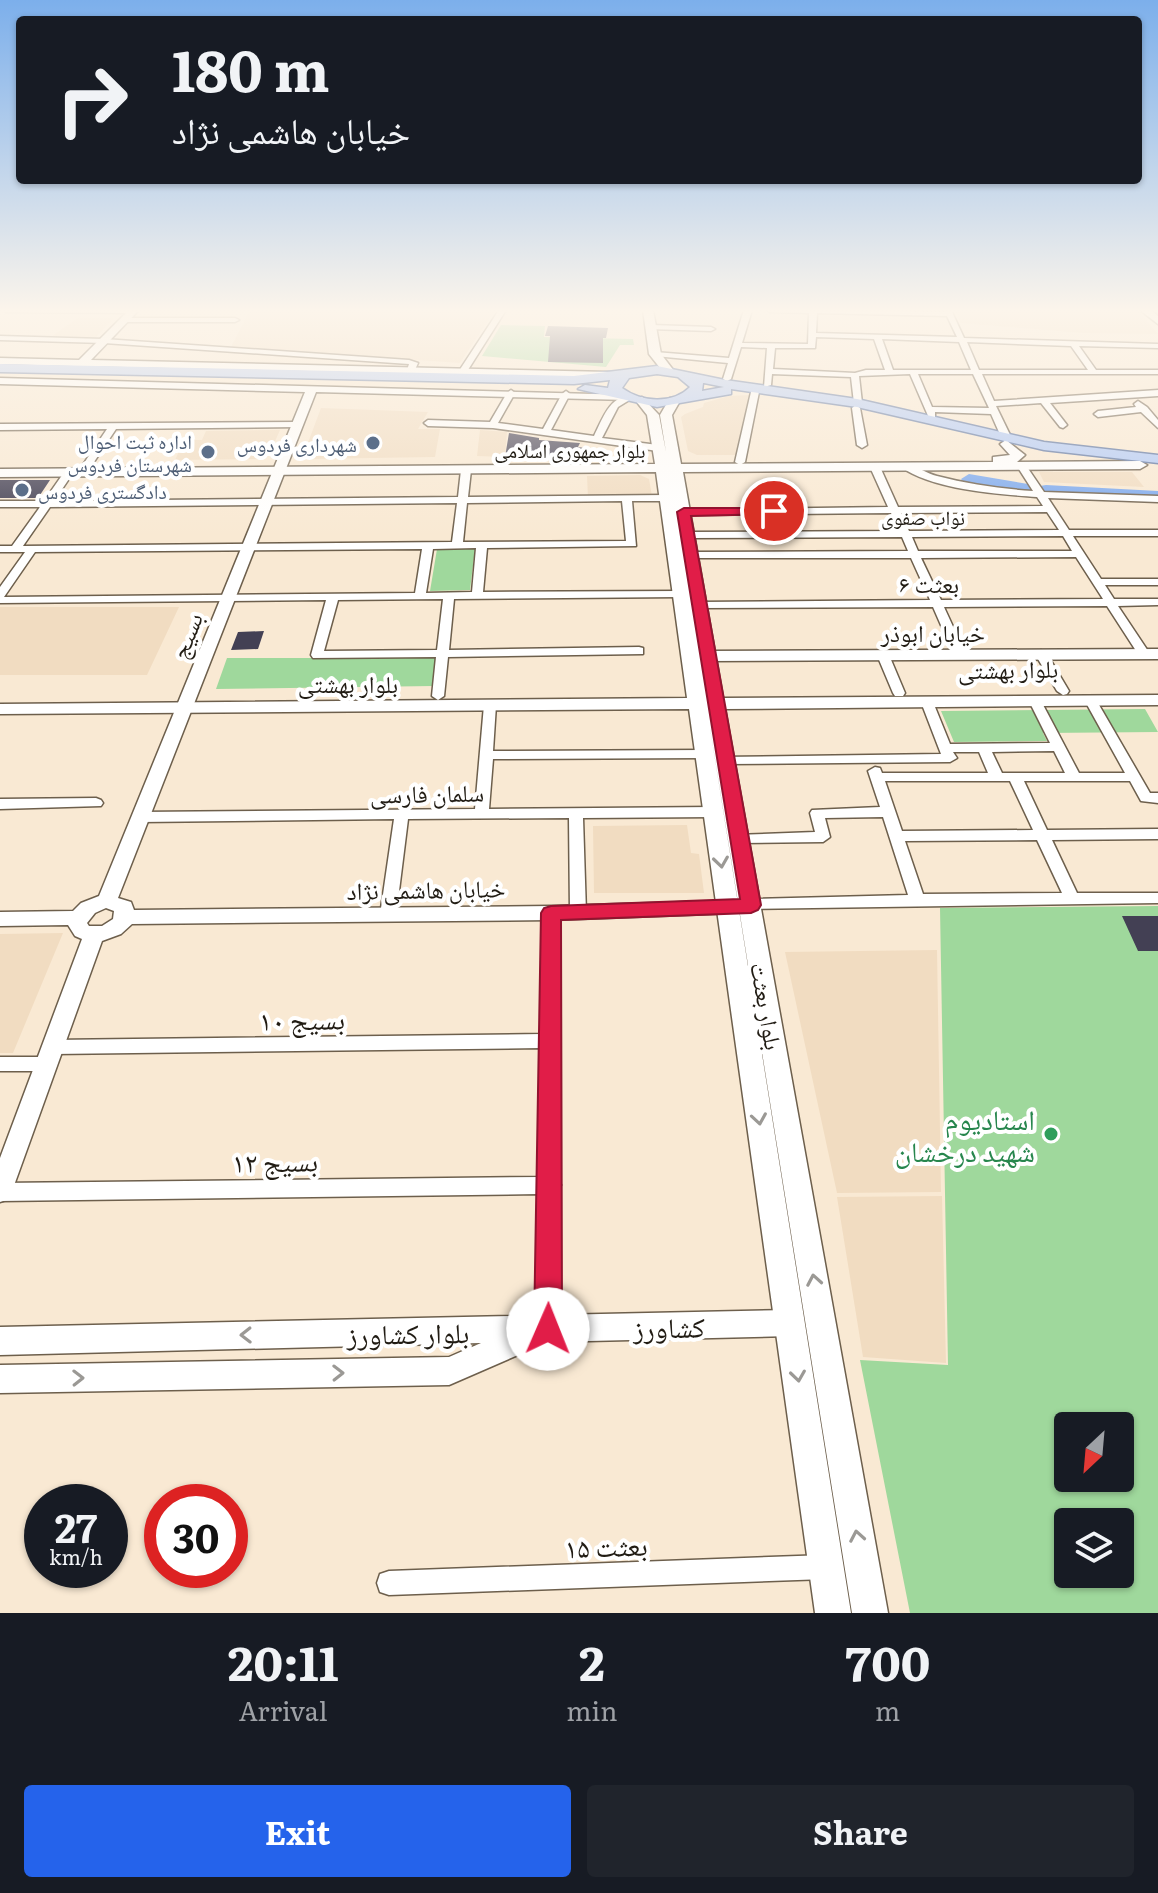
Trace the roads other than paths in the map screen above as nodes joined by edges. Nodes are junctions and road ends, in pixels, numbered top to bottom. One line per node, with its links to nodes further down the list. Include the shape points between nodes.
1 (190, 385): 14 (street)
2 (461, 385): 20 (main road, via 573,388)
3 (617, 385): 20 (main road)
4 (695, 385): 21 (main road)
5 (737, 385): 15 (main road)
6 (754, 385): 21 (main road)
7 (762, 385): 40 (street)
8 (770, 385): 15 (main road)
9 (772, 385): 23 (main road)
10 (856, 385): 23 (street)
11 (919, 385): 24 (street, via 930,413)
12 (982, 385): 24 (street)
13 (1114, 385): 19 (street)
14 (312, 388): 16 (street); 28 (street, بسیج)
15 (785, 390): 23 (main road)
16 (511, 393): 18 (street); 29 (street)
17 (1158, 393): 19 (street)
18 (566, 394): 20 (street); 34 (street)
19 (1126, 395): 22 (street); 25 (street)
20 (630, 397): 21 (main road); 35 (street, via 614,405); 39 (main road, بلوار بعثت, via 653,415)
21 (681, 399): 39 (main road, بلوار بعثت, via 666,415)
22 (1043, 400): 24 (street); 30 (street)
23 (857, 406): 36 (main road); 37 (street)
24 (992, 407): 36 (street)
25 (1144, 409): 26 (street); 31 (street)
26 (1098, 414)
27 (428, 423): 29 (street)
28 (297, 425): 33 (street); 48 (street, بسیج)
29 (493, 425): 34 (street)
30 (1063, 425)
31 (1158, 425)
32 (0, 427): 33 (street)
33 (113, 427): 44 (street)
34 (546, 431): 35 (street)
35 (597, 439): 39 (street)
36 (1007, 442): 38 (main road, via 1091,456); 41 (main road, بلوار جمهوری اسلامی, via 1017,451 1016,458); 42 (main road, via 1081,460)
37 (862, 445)
38 (1158, 459)
39 (666, 462): 40 (main road, بلوار جمهوری اسلامی); 47 (main road, بلوار جمهوری اسلامی); 48 (main road, بلوار جمهوری اسلامی); 49 (main road, بلوار جمهوری اسلامی); 63 (main road, بلوار بعثت)
40 (740, 462): 41 (main road, بلوار جمهوری اسلامی)
41 (904, 464): 45 (main road, بلوار جمهوری اسلامی); 47 (main road, بلوار جمهوری اسلامی); 53 (street, via 918,474 951,481)
42 (1140, 465): 45 (main road, بلوار جمهوری اسلامی); 46 (main road)
43 (0, 466): 44 (main road, بلوار جمهوری اسلامی)
44 (87, 466): 48 (main road, بلوار جمهوری اسلامی)
45 (1022, 466): 53 (street)
46 (1158, 466)
47 (875, 467): 62 (street)
48 (279, 468): 49 (main road, بلوار جمهوری اسلامی); 51 (main road, بلوار جمهوری اسلامی); 58 (street, بسیج)
49 (466, 470): 57 (street)
50 (0, 473): 51 (main road, بلوار جمهوری اسلامی)
51 (68, 473): 60 (street)
52 (990, 481): 53 (street)
53 (1037, 489): 54 (street); 56 (street); 61 (street)
54 (1158, 491)
55 (627, 499): 57 (street); 63 (street); 68 (street, via 632,544)
56 (1158, 499)
57 (463, 501): 58 (street); 67 (street)
58 (265, 503): 60 (street); 70 (street, بسیج)
59 (0, 504): 60 (street)
60 (47, 504): 72 (street)
61 (1050, 509): 62 (street); 64 (street)
62 (894, 510): 63 (street); 66 (street)
63 (682, 525): 66 (street, نواب صفوی); 75 (street); 84 (main road, بلوار بعثت); 84 (main road, بلوار بعثت)
64 (1066, 533): 65 (street, نواب صفوی); 66 (street, نواب صفوی); 74 (street)
65 (1158, 533)
66 (904, 534): 75 (street)
67 (457, 545): 68 (street); 69 (street)
68 (482, 545): 80 (street)
69 (428, 546): 70 (street); 78 (street)
70 (248, 547): 73 (street); 83 (street, بسیج)
71 (0, 549): 72 (street)
72 (15, 549): 73 (street)
73 (32, 549): 81 (street)
74 (1079, 554): 75 (street); 76 (street)
75 (914, 555): 87 (street)
76 (1097, 582): 77 (street); 85 (street)
77 (1158, 582)
78 (420, 596): 79 (street, بعثت ۶); 82 (street, بعثت ۶)
79 (449, 596): 80 (street, بعثت ۶); 89 (street)
80 (477, 596): 84 (street, بعثت ۶)
81 (0, 597): 83 (street, بعثت ۶)
82 (333, 597): 83 (street, بعثت ۶); 89 (street, via 317,655)
83 (227, 598): 104 (street, بسیج)
84 (690, 600): 87 (street, بعثت ۶); 94 (main road, بلوار بعثت); 100 (main road, بلوار بعثت)
85 (1110, 602): 86 (street, بعثت ۶); 87 (street, بعثت ۶); 91 (street)
86 (1158, 602)
87 (936, 604): 93 (street)
88 (639, 651): 89 (street)
89 (443, 654): 98 (street)
90 (1041, 654): 91 (street, خیابان ابوذر); 93 (street, خیابان ابوذر); 95 (street)
91 (1151, 654)
92 (883, 655): 93 (street, خیابان ابوذر); 94 (street, خیابان ابوذر); 97 (street)
93 (960, 655)
94 (709, 656): 100 (main road, بلوار بعثت)
95 (1063, 691): 96 (main road, بلوار بهشتی); 97 (main road, بلوار بهشتی)
96 (1158, 691)
97 (899, 693): 100 (main road, بلوار بهشتی)
98 (438, 696): 100 (main road, بلوار بهشتی); 104 (main road, بلوار بهشتی)
99 (0, 699): 104 (main road, بلوار بهشتی)
100 (706, 699): 105 (main road, بلوار بهشتی); 106 (main road, بلوار بهشتی); 112 (main road, بلوار بعثت)
101 (1158, 700): 103 (main road, بلوار بهشتی)
102 (1035, 701): 103 (main road, بلوار بهشتی); 105 (main road, بلوار بهشتی); 108 (street)
103 (1091, 701): 119 (street)
104 (186, 702): 106 (main road, بلوار بهشتی); 107 (main road, بلوار بهشتی); 128 (street, بسیج)
105 (927, 702): 110 (street)
106 (490, 705): 111 (street)
107 (0, 709)
108 (1059, 747): 109 (street); 118 (street)
109 (984, 748): 110 (street); 116 (street)
110 (948, 753): 113 (street); 115 (street)
111 (487, 755): 112 (street); 126 (street)
112 (715, 757): 113 (street); 124 (main road, بلوار بعثت); 132 (main road, بلوار بعثت)
113 (871, 758): 114 (street)
114 (877, 777): 115 (street); 125 (street)
115 (958, 777): 116 (street)
116 (997, 777): 117 (street)
117 (1015, 777): 118 (street); 130 (street)
118 (1074, 777): 119 (street)
119 (1133, 777): 120 (street)
120 (1152, 798)
121 (96, 803): 122 (street)
122 (0, 804)
123 (576, 812): 124 (street, سلمان فارسی); 126 (street, سلمان فارسی); 139 (street)
124 (714, 812): 137 (main road, بلوار بعثت, one-way to 137)
125 (888, 812): 131 (street); 132 (street, via 817,813 823,837)
126 (482, 813): 127 (street, سلمان فارسی)
127 (402, 814): 128 (street, سلمان فارسی); 140 (street)
128 (140, 817): 136 (street, بسیج)
129 (1158, 834): 130 (street)
130 (1042, 835): 131 (street); 133 (street)
131 (896, 836): 135 (street)
132 (739, 838): 137 (main road, بلوار بعثت)
133 (1072, 898): 134 (street); 135 (street)
134 (1158, 898)
135 (917, 900): 137 (street)
136 (107, 901): 141 (street, via 124,907); 143 (street, via 87,908)
137 (739, 906): 139 (street, خیابان هاشمی نژاد); 149 (main road, بلوار بعثت, one-way to 149); 150 (main road, بلوار بعثت, one-way to 137)
138 (551, 913): 139 (street, خیابان هاشمی نژاد); 140 (street, خیابان هاشمی نژاد); 144 (street)
139 (578, 913)
140 (388, 915): 141 (street, خیابان هاشمی نژاد)
141 (125, 917): 143 (street, via 113,930)
142 (0, 919): 143 (street)
143 (86, 926): 145 (street)
144 (551, 1041): 145 (street, بسیج ۱۰); 147 (street)
145 (50, 1055): 146 (street, بسیج ۱۰); 148 (street)
146 (0, 1064)
147 (551, 1185): 148 (street, بسیج ۱۲); 151 (street)
148 (0, 1191)
149 (790, 1323): 150 (main road); 151 (street, کشاورز); 154 (main road, بلوار بعثت, one-way to 154)
150 (821, 1324): 157 (main road, بلوار بعثت, one-way to 150)
151 (548, 1329): 152 (street, بلوار کشاورز, one-way to 152); 153 (street, بلوار کشاورز, one-way to 151, via 449,1371)
152 (0, 1341)
153 (0, 1379)
154 (826, 1567): 155 (street, بعثت ۱۵); 156 (main road, بلوار بعثت)
155 (389, 1583)
156 (833, 1613)
157 (870, 1613)

